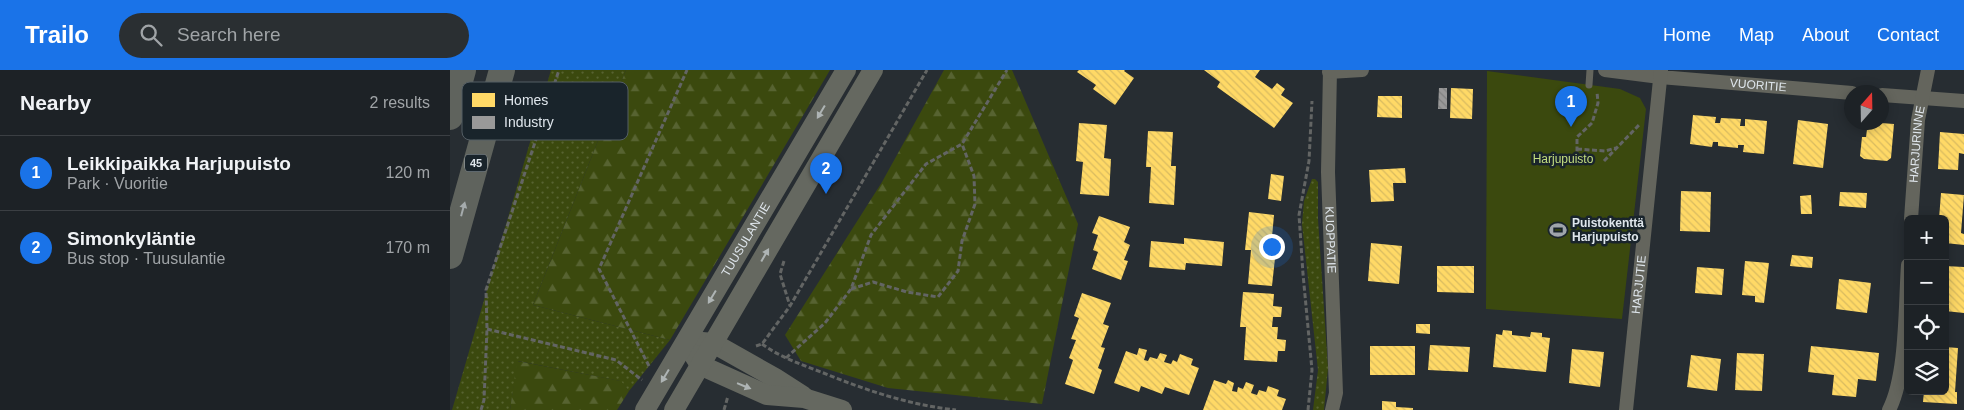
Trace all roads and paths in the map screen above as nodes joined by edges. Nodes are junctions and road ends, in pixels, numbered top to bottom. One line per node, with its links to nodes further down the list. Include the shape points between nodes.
1 (463, 70): 22 (highway)
2 (559, 70): 14 (path)
3 (687, 70): 43 (path, via 599,269)
4 (846, 70): 37 (main road, TUUSULANTIE, one-way to 37)
5 (873, 70): 38 (main road, TUUSULANTIE, one-way to 5)
6 (927, 70): 35 (path)
7 (1007, 70): 25 (path)
8 (1362, 70): 12 (street)
9 (1590, 70): 15 (lane)
10 (1605, 70): 13 (street, VUORITIE)
11 (1928, 70): 19 (street, HARJURINNE)
12 (1329, 71): 51 (street, KUOPPATIE, via 1328,172 1336,393)
13 (1660, 73): 16 (street, VUORITIE); 21 (street, HARJUTIE)
14 (555, 82)
15 (1589, 85): 27 (path, via 1598,94 1598,103 1592,123 1578,137)
16 (1844, 92)
17 (1889, 96): 19 (street)
18 (1312, 97): 50 (path, via 1309,161 1299,215 1312,370)
19 (1923, 99): 20 (street); 30 (street, HARJURINNE, via 1918,120)
20 (1964, 102)
21 (1656, 109): 26 (path); 52 (street, HARJUTIE)
22 (450, 117)
23 (482, 140): 31 (highway, 45, one-way to 23)
24 (536, 140): 36 (path, via 486,290)
25 (962, 144): 33 (path, via 926,164 887,214 871,235); 33 (path, via 974,176 975,204 962,241 958,271 938,297 873,282)
26 (1617, 148): 27 (path, via 1605,151); 29 (path)
27 (1577, 149): 28 (path)
28 (1577, 159)
29 (1604, 161)
30 (1911, 215)
31 (450, 256)
32 (785, 256): 35 (path, via 780,274)
33 (851, 289): 40 (path, via 825,323)
34 (1905, 305): 53 (street, via 1901,369)
35 (790, 306): 39 (path)
36 (487, 328): 43 (path, via 616,360 644,381); 45 (path)
37 (685, 342): 38 (main road); 42 (main road); 43 (main road, TUUSULANTIE, one-way to 43)
38 (714, 343): 41 (main road); 42 (main road, TUUSULANTIE)
39 (762, 344): 40 (path); 41 (path, via 752,348)
40 (786, 358): 49 (path, via 893,399)
41 (744, 360): 44 (main road)
42 (700, 365): 44 (main road, one-way to 44, via 767,395); 47 (main road, TUUSULANTIE)
43 (660, 385): 46 (main road, TUUSULANTIE)
44 (804, 398): 48 (main road)
45 (481, 410)
46 (645, 410)
47 (674, 410)
48 (842, 410)
49 (956, 410)
50 (1308, 410)
51 (1332, 410)
52 (1626, 410)
53 (1889, 410)

